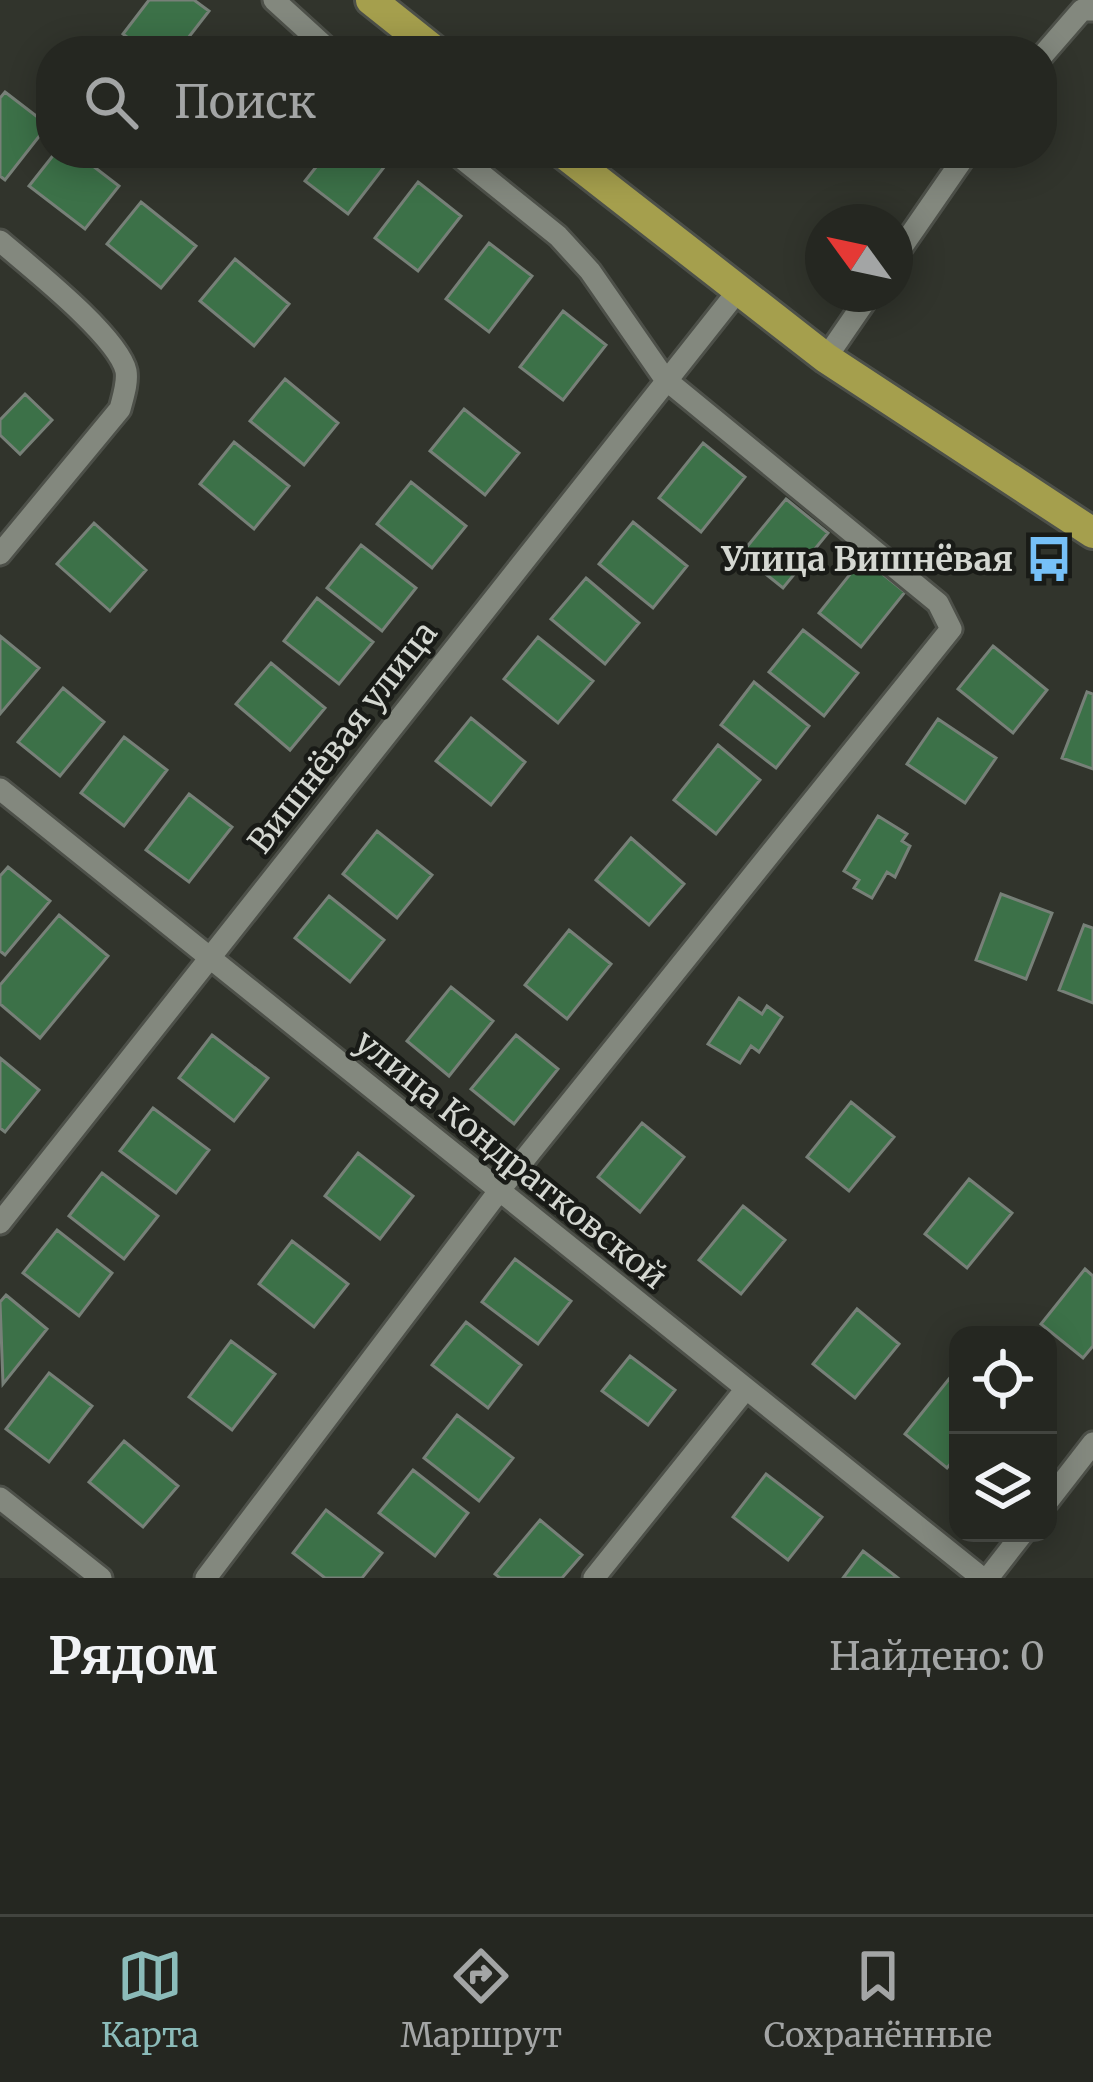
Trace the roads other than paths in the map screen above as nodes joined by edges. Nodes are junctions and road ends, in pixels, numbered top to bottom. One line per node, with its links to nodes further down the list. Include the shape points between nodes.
1 (274, 0): 4 (street)
2 (371, 0): 5 (main road)
3 (1093, 10): 6 (street, via 1082,10)
4 (313, 36)
5 (416, 36)
6 (1057, 39)
7 (473, 168): 15 (street, via 590,271)
8 (582, 168): 12 (main road)
9 (957, 168): 10 (street)
10 (913, 231)
11 (0, 241): 17 (street, via 76,304 126,368 126,385 120,409)
12 (737, 292): 14 (main road); 15 (street, Вишнёвая улица)
13 (858, 312): 14 (street)
14 (826, 358): 16 (main road)
15 (665, 379): 19 (street, Вишнёвая улица); 20 (street, via 938,603 951,629)
16 (1093, 533)
17 (0, 554)
18 (0, 789): 19 (street, улица Кондратковской)
19 (210, 960): 20 (street, улица Кондратковской); 21 (street, Вишнёвая улица)
20 (500, 1191): 22 (street, улица Кондратковской); 28 (street)
21 (0, 1223)
22 (746, 1390): 29 (street); 30 (street, улица Кондратковской)
23 (1093, 1443): 24 (street)
24 (1057, 1489)
25 (0, 1498): 27 (street)
26 (1015, 1542): 30 (street)
27 (100, 1578)
28 (206, 1578)
29 (594, 1578)
30 (985, 1578)

